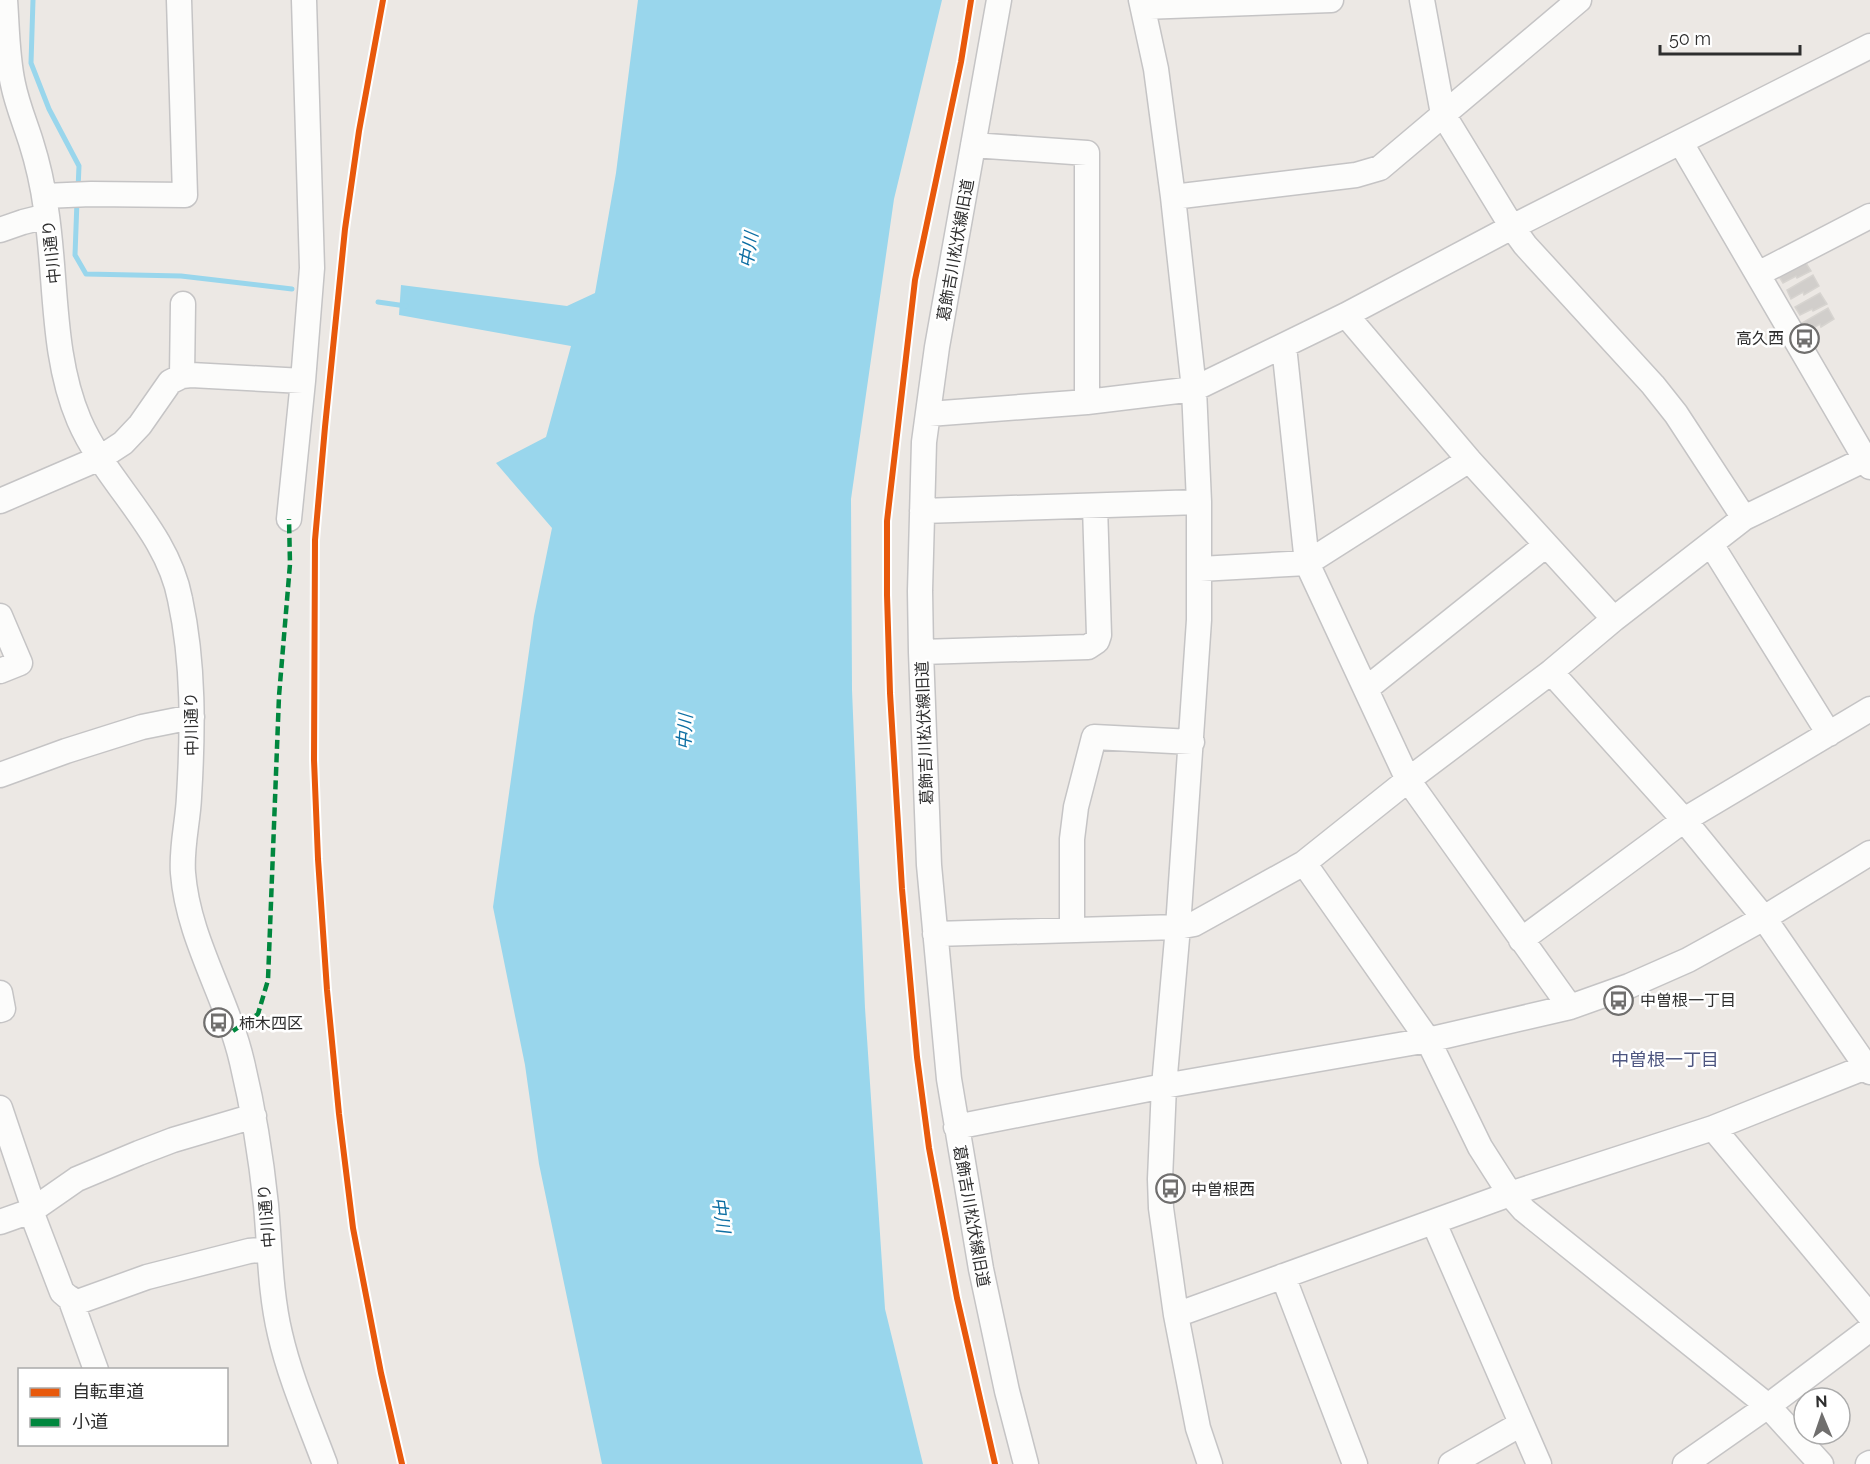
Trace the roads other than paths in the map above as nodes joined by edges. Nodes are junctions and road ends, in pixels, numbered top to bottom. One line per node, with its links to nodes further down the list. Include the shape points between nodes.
1 (5, 0): 14 (street, 中川通り, via 12,82)
2 (179, 0): 14 (street, via 185,195 91,194)
3 (303, 0): 23 (street, via 312,268)
4 (999, 0): 12 (street, 葛飾吉川松伏線旧道)
5 (1331, 0): 8 (street)
6 (1422, 0): 10 (street)
7 (1579, 0): 10 (street)
8 (1142, 3): 13 (street, via 1156,69)
9 (1870, 46): 11 (street)
10 (1443, 114): 13 (street, via 1380,168 1356,175); 16 (street)
11 (1681, 143): 16 (street); 18 (street)
12 (973, 145): 25 (street, via 1087,153); 26 (street, 葛飾吉川松伏線旧道)
13 (1173, 197): 24 (street)
14 (50, 203): 17 (street, via 23,222); 27 (street, 中川通り, via 59,344 69,393)
15 (1870, 216): 18 (street)
16 (1512, 227): 20 (street); 34 (street, via 1653,385)
17 (0, 230)
18 (1758, 274): 29 (street)
19 (183, 304): 22 (street)
20 (1346, 315): 21 (street); 28 (street)
21 (1284, 346): 24 (street); 38 (street)
22 (182, 376): 23 (street); 27 (street, via 170,382 123,443)
23 (303, 381): 35 (street)
24 (1194, 389): 25 (street); 31 (street)
25 (1087, 402): 26 (street)
26 (929, 414): 33 (street, 葛飾吉川松伏線旧道)
27 (100, 458): 30 (street); 47 (street, 中川通り, via 154,535 179,592 189,641)
28 (1469, 460): 37 (street); 38 (street)
29 (1868, 461): 34 (street)
30 (0, 501)
31 (1199, 502): 32 (street); 39 (street)
32 (1095, 506): 33 (street); 42 (street, via 1097,641 1088,647)
33 (922, 511): 42 (street, 葛飾吉川松伏線旧道)
34 (1744, 518): 36 (street)
35 (289, 519)
36 (1711, 544): 41 (street); 48 (street)
37 (1546, 545): 41 (street); 45 (street)
38 (1307, 563): 39 (street); 45 (street)
39 (1200, 569): 49 (street)
40 (0, 616): 43 (street, via 20,663)
41 (1614, 619): 44 (street)
42 (921, 652): 58 (street, 葛飾吉川松伏線旧道)
43 (0, 672)
44 (1551, 672): 51 (street); 52 (street)
45 (1366, 689): 51 (street)
46 (1870, 709): 48 (street)
47 (192, 717): 50 (street, via 131,731); 67 (street, 中川通り, via 182,871 186,898 231,1022)
48 (1829, 734): 52 (street)
49 (1192, 742): 56 (street); 57 (street, via 1094,737 1072,840)
50 (0, 776)
51 (1408, 780): 54 (street); 59 (street)
52 (1684, 820): 55 (street); 59 (street)
53 (1870, 853): 55 (street)
54 (1304, 863): 56 (street, via 1194,924); 63 (street)
55 (1764, 918): 61 (street, via 1680,964); 64 (street)
56 (1178, 927): 57 (street); 65 (street)
57 (1072, 930): 58 (street)
58 (935, 934): 68 (street, 葛飾吉川松伏線旧道)
59 (1521, 940): 61 (street)
60 (0, 993): 62 (street)
61 (1570, 1007): 63 (street)
62 (0, 1010)
63 (1428, 1040): 65 (street); 70 (street, via 1480,1147)
64 (1868, 1070): 69 (street)
65 (1164, 1086): 68 (street); 77 (street, via 1161,1208)
66 (0, 1108): 71 (street)
67 (254, 1116): 71 (street, via 173,1140 101,1168 76,1179); 74 (street, 中川通り)
68 (956, 1127): 84 (street, 葛飾吉川松伏線旧道, via 981,1269)
69 (1713, 1128): 70 (street); 78 (street)
70 (1510, 1194): 73 (street); 81 (street, via 1524,1210)
71 (32, 1210): 72 (street); 76 (street, via 62,1292)
72 (0, 1222)
73 (1434, 1222): 75 (street); 82 (street)
74 (268, 1249): 76 (street, via 147,1277 75,1303); 83 (street, 中川通り, via 279,1333)
75 (1283, 1276): 77 (street); 86 (street)
76 (70, 1298): 80 (street)
77 (1176, 1315): 85 (street)
78 (1870, 1316)
79 (1870, 1329): 81 (street)
80 (95, 1368)
81 (1768, 1406): 89 (street); 90 (street)
82 (1521, 1424): 87 (street); 88 (street)
83 (325, 1464)
84 (1026, 1464)
85 (1209, 1464)
86 (1355, 1464)
87 (1451, 1464)
88 (1539, 1464)
89 (1685, 1464)
90 (1821, 1464)

